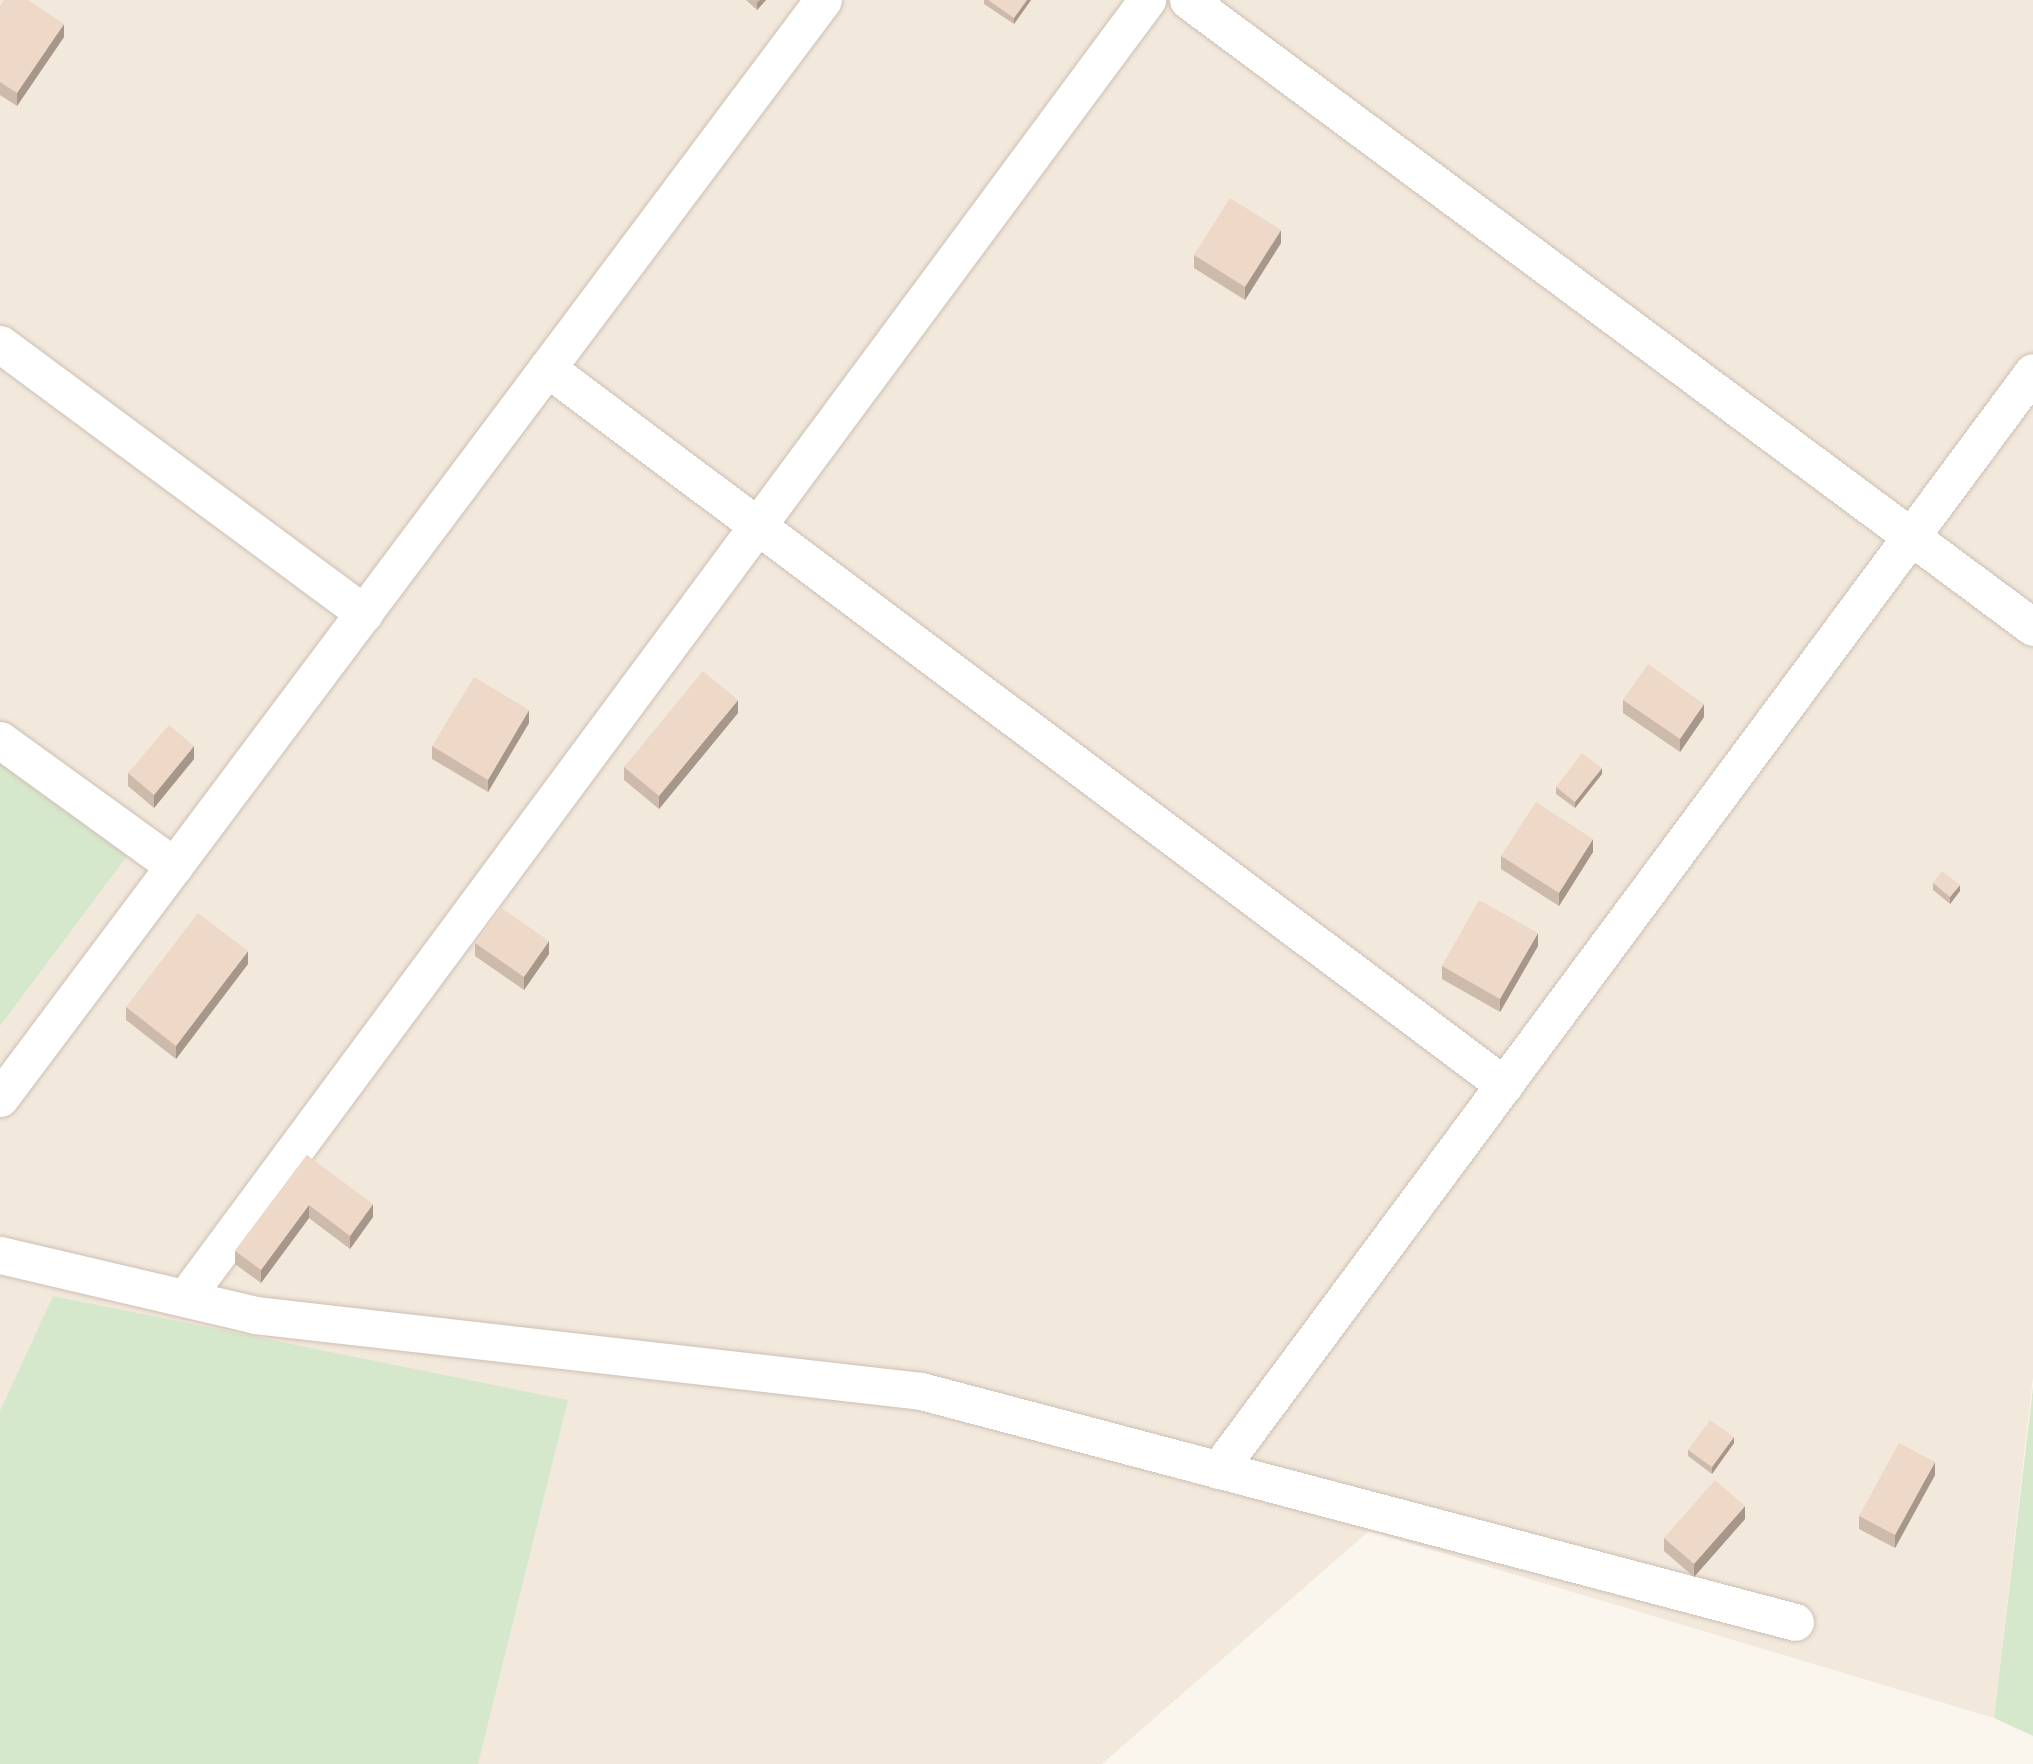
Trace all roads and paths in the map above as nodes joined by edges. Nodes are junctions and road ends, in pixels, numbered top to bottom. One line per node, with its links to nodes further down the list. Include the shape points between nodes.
1 (823, 0): 5 (street)
2 (1147, 0): 7 (street)
3 (1188, 0): 8 (street)
4 (0, 344): 9 (street)
5 (547, 368): 7 (street); 9 (street)
6 (2033, 372): 8 (street)
7 (757, 526): 13 (street); 16 (street)
8 (1911, 537): 10 (street); 13 (street)
9 (364, 612): 12 (street)
10 (2033, 627)
11 (0, 740): 12 (street)
12 (174, 866): 14 (street)
13 (1504, 1085): 17 (street)
14 (0, 1098)
15 (0, 1255): 16 (street)
16 (185, 1298): 17 (street, via 255,1315 921,1391)
17 (1218, 1470): 18 (street)
18 (1795, 1622)

